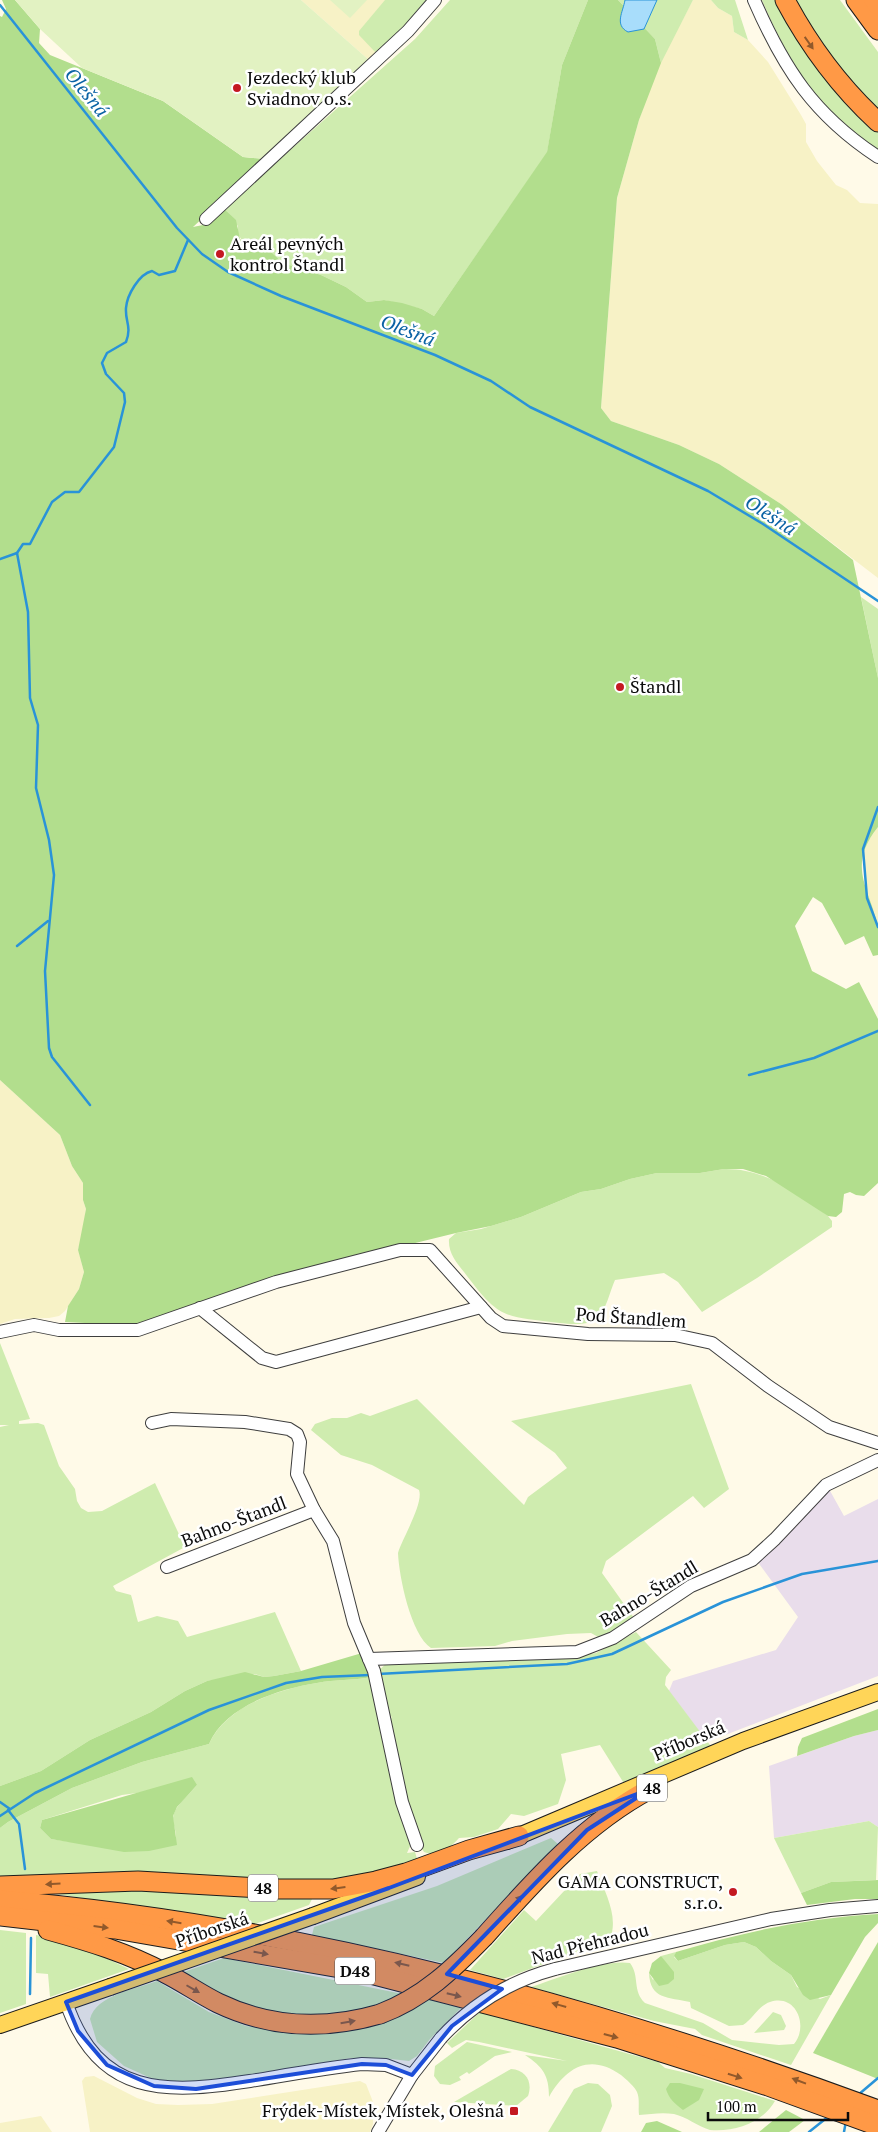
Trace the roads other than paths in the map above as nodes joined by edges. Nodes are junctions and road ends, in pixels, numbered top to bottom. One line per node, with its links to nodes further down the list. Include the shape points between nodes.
1 (435, 0): 10 (street, via 408,31)
2 (754, 0): 9 (street, via 770,36 803,91 848,135)
3 (785, 0): 8 (highway, one-way to 8, via 803,35 833,76)
4 (856, 0): 7 (highway)
5 (874, 0): 6 (highway)
6 (878, 5)
7 (878, 30)
8 (878, 122)
9 (878, 157)
10 (206, 219)
11 (481, 1307): 12 (street, via 276,1362 262,1358); 12 (street, Pod Štandlem, via 430,1250 416,1248 276,1282); 15 (street, Pod Štandlem, via 503,1326 588,1334 675,1335 712,1344 829,1427)
12 (200, 1308): 13 (street, Pod Štandlem, via 138,1330 59,1330 34,1325)
13 (0, 1332)
14 (152, 1422): 17 (street, Bahno-Štandl, via 192,1419 246,1422 289,1429 297,1434 300,1442 296,1474)
15 (878, 1443)
16 (878, 1460): 19 (street, Bahno-Štandl, via 826,1485 752,1560 691,1586 613,1638 577,1652)
17 (314, 1510): 18 (street, Bahno-Štandl); 19 (street, Bahno-Štandl, via 333,1541 354,1623)
18 (167, 1567)
19 (373, 1669): 24 (street, Bahno-Štandl, via 402,1802)
20 (878, 1692): 23 (main road, Příborská / 48, via 752,1737)
21 (878, 1701): 22 (main road, Příborská / 48)
22 (650, 1789): 23 (main road, Příborská / 48); 28 (highway, one-way to 22, bridge, via 116,1951 165,1972 216,2002 264,2020 297,2025 348,2022 380,2014 426,1991 450,1971 581,1836 617,1808)
23 (519, 1836): 25 (highway, 48, one-way to 25, via 406,1873 333,1889 138,1881); 29 (main road, Příborská, bridge, via 313,1916)
24 (417, 1845)
25 (0, 1886)
26 (0, 1900): 32 (highway, D48, one-way to 26, via 622,2023 460,1978 366,1956 118,1914)
27 (878, 1906): 31 (street, Nad Přehradou, bridge, via 771,1919 528,1977 492,1995 464,2015)
28 (0, 1918): 32 (highway, D48, one-way to 32, via 115,1929 363,1972)
29 (66, 2002): 30 (main road, Příborská); 31 (street, via 78,2031 107,2065 124,2076 154,2086 196,2089 362,2064 386,2065)
30 (0, 2025)
31 (412, 2075): 35 (street, Nad Přehradou)
32 (771, 2079): 33 (highway, D48, one-way to 32); 34 (highway, D48)
33 (878, 2110)
34 (878, 2126)
35 (378, 2132)

